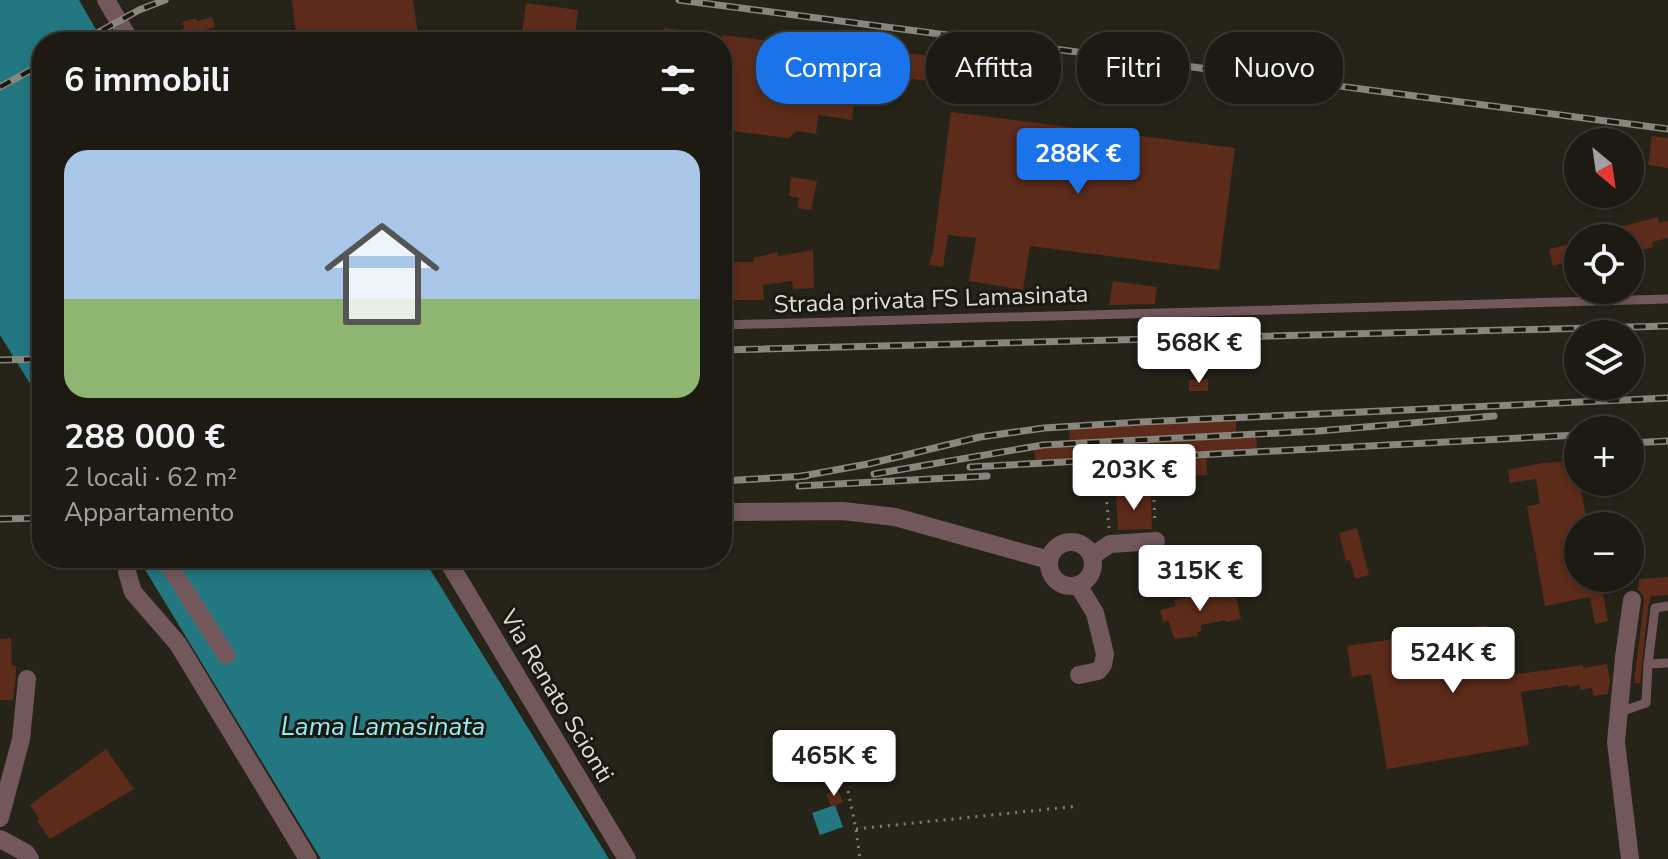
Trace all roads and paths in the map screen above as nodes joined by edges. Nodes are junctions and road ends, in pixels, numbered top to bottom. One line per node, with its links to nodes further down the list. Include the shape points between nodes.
1 (106, 0): 2 (street)
2 (125, 32)
3 (1668, 299): 4 (lane, Strada privata FS Lamasinata)
4 (732, 325)
5 (1199, 489): 8 (path, via 1106,493)
6 (1154, 500): 9 (path)
7 (732, 512): 11 (street, via 843,511 895,517)
8 (1109, 525)
9 (1156, 532): 10 (street, via 1110,544)
10 (1092, 556): 11 (street, via 1084,546 1070,542 1057,547); 15 (street, via 1093,570)
11 (1049, 560): 15 (street, via 1056,581)
12 (128, 568): 30 (street, via 133,592 178,644)
13 (171, 568): 18 (street)
14 (452, 568): 31 (street, Via Renato Scionti)
15 (1078, 585): 21 (street, via 1095,613 1105,654 1098,671)
16 (1632, 600): 23 (street)
17 (1668, 606): 20 (lane, via 1655,608)
18 (226, 655)
19 (1668, 663): 20 (lane)
20 (1648, 664): 23 (lane, via 1646,703)
21 (1079, 675)
22 (27, 679): 26 (street, via 21,739)
23 (1620, 712): 33 (street, via 1616,742)
24 (848, 791): 27 (path)
25 (1079, 806): 27 (path)
26 (0, 818)
27 (856, 829): 32 (path)
28 (0, 839): 29 (street)
29 (30, 859)
30 (308, 859)
31 (627, 859)
32 (860, 859)
33 (1630, 859)

